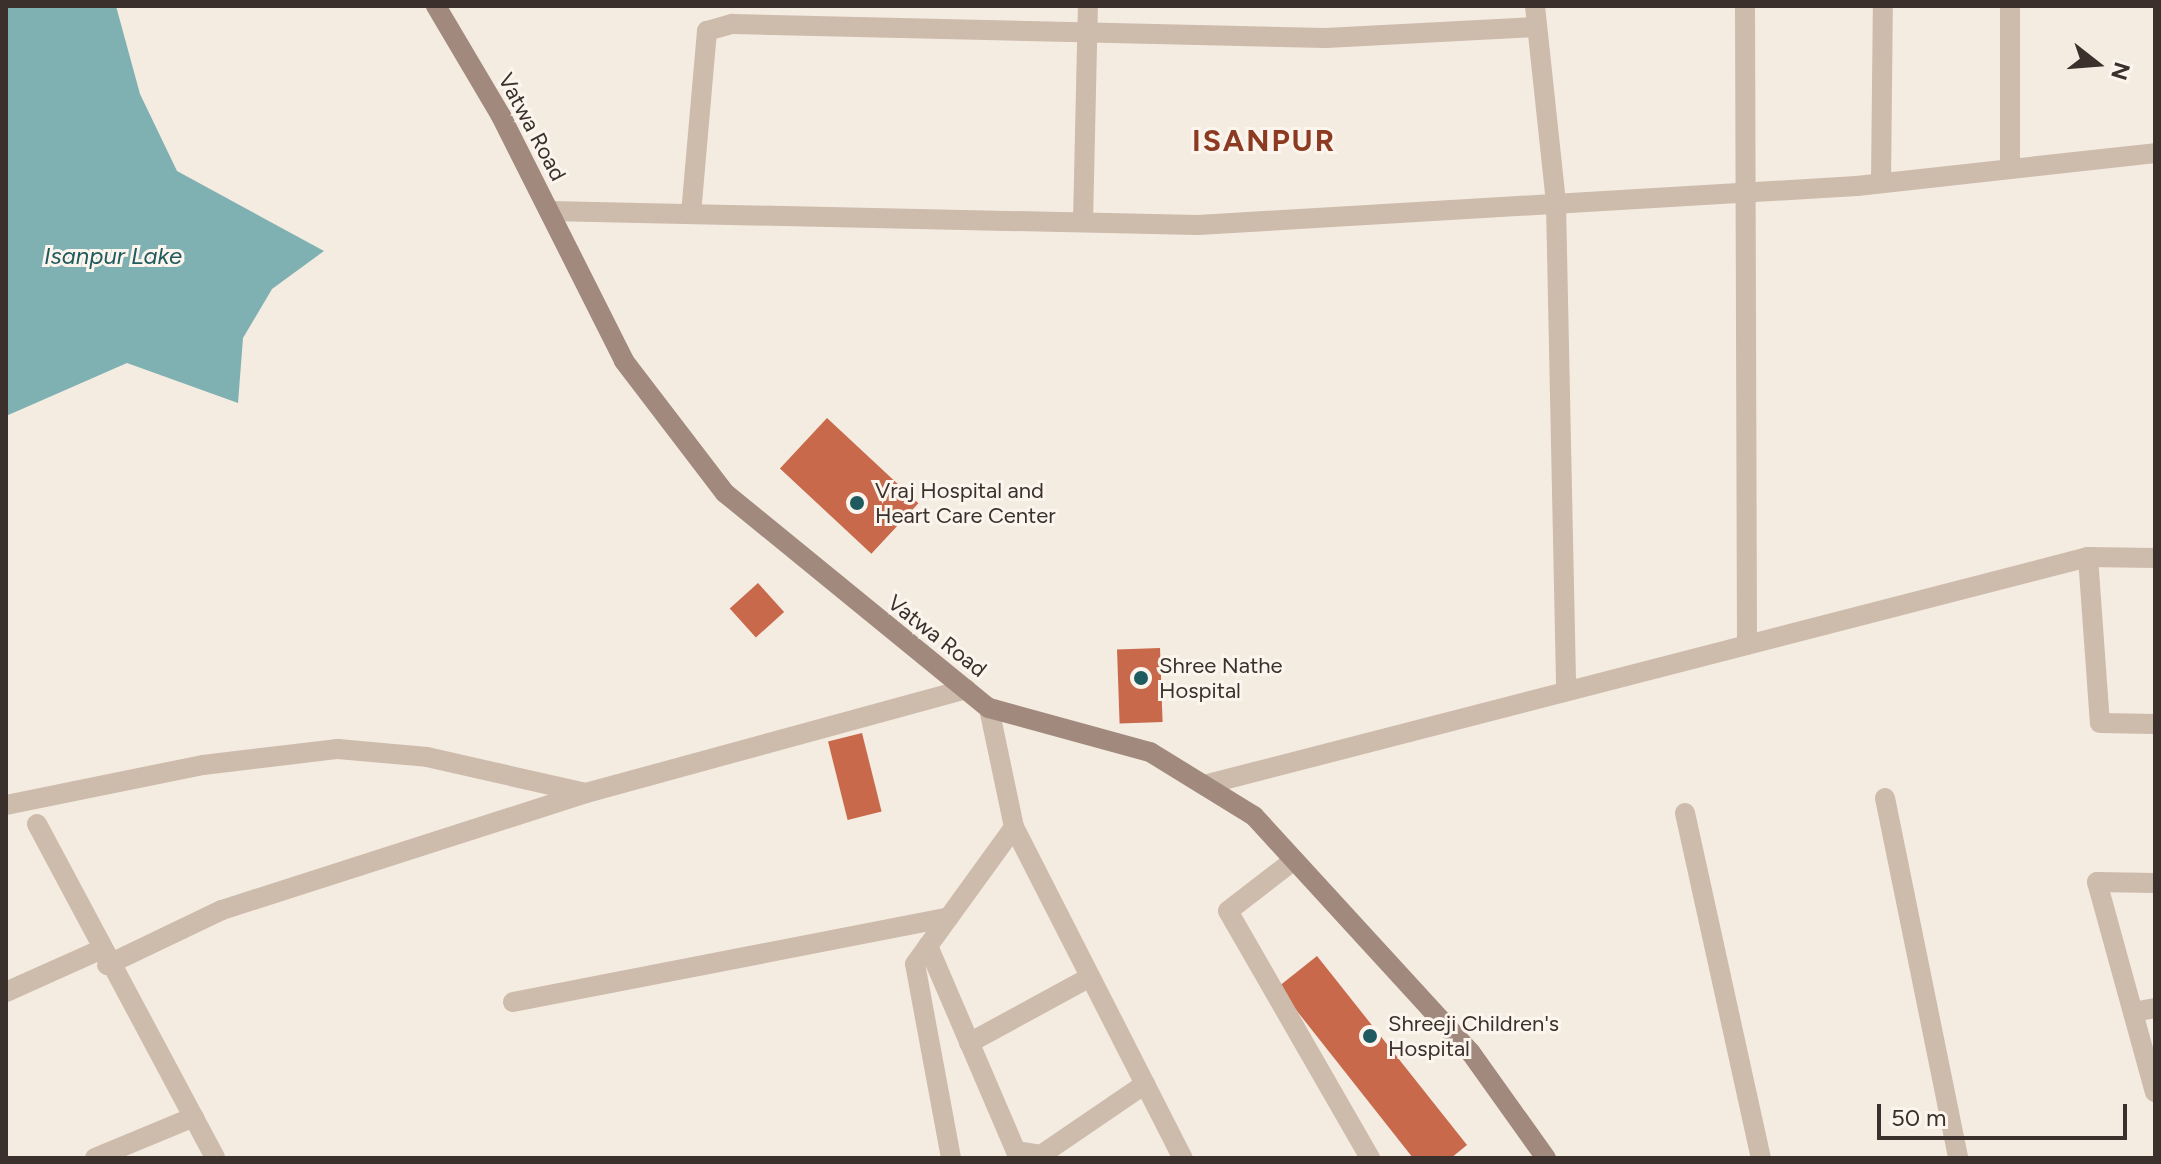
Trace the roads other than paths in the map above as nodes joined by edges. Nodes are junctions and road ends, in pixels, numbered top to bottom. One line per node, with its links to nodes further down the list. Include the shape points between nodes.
1 (436, 6): 15 (main road, Vatwa Road)
2 (1088, 6): 9 (street)
3 (1535, 6): 8 (street)
4 (1745, 6): 13 (street)
5 (1883, 6): 12 (street)
6 (2010, 6): 11 (street)
7 (732, 15): 9 (street); 16 (street, via 707,31)
8 (1536, 27): 9 (street, via 1326,38); 14 (street)
9 (1088, 32): 17 (street)
10 (2155, 153): 11 (street)
11 (2010, 169): 12 (street)
12 (1881, 183): 13 (street)
13 (1747, 193): 14 (street); 20 (street)
14 (1556, 204): 17 (street, via 1198,225); 22 (street)
15 (549, 211): 16 (street); 21 (main road, Vatwa Road, via 624,361 725,493)
16 (691, 214): 17 (street)
17 (1083, 222)
18 (2088, 557): 19 (street); 20 (street); 24 (street, via 2100,723)
19 (2155, 558)
20 (1747, 645): 22 (street)
21 (966, 689): 23 (main road, Vatwa Road); 26 (street)
22 (1566, 691): 25 (street)
23 (989, 708): 25 (main road, Vatwa Road, via 1150,752); 31 (street)
24 (2155, 724)
25 (1204, 785): 32 (main road, Vatwa Road, via 1254,816)
26 (586, 793): 28 (street, via 427,757 338,749 189,768); 36 (street, via 222,910)
27 (1885, 798): 53 (street)
28 (6, 805)
29 (1685, 813): 52 (street)
30 (37, 824): 36 (street)
31 (1014, 827): 34 (street); 37 (street)
32 (1294, 860): 50 (street, via 1228,911); 51 (main road, Vatwa Road, via 1471,1053)
33 (2155, 883): 41 (street, via 2097,882)
34 (949, 917): 35 (street); 39 (street)
35 (928, 946): 42 (street); 48 (street, via 915,964)
36 (104, 958): 38 (street); 45 (street)
37 (1090, 977): 42 (street); 43 (street)
38 (6, 992)
39 (513, 1002)
40 (2155, 1008): 41 (street)
41 (2133, 1012): 44 (street)
42 (969, 1043): 43 (street, via 1016,1151 1041,1155)
43 (1145, 1084): 49 (street)
44 (2155, 1092)
45 (194, 1117): 46 (street); 47 (street)
46 (95, 1158)
47 (215, 1158)
48 (951, 1158)
49 (1183, 1158)
50 (1370, 1158)
51 (1546, 1158)
52 (1761, 1158)
53 (1958, 1158)

